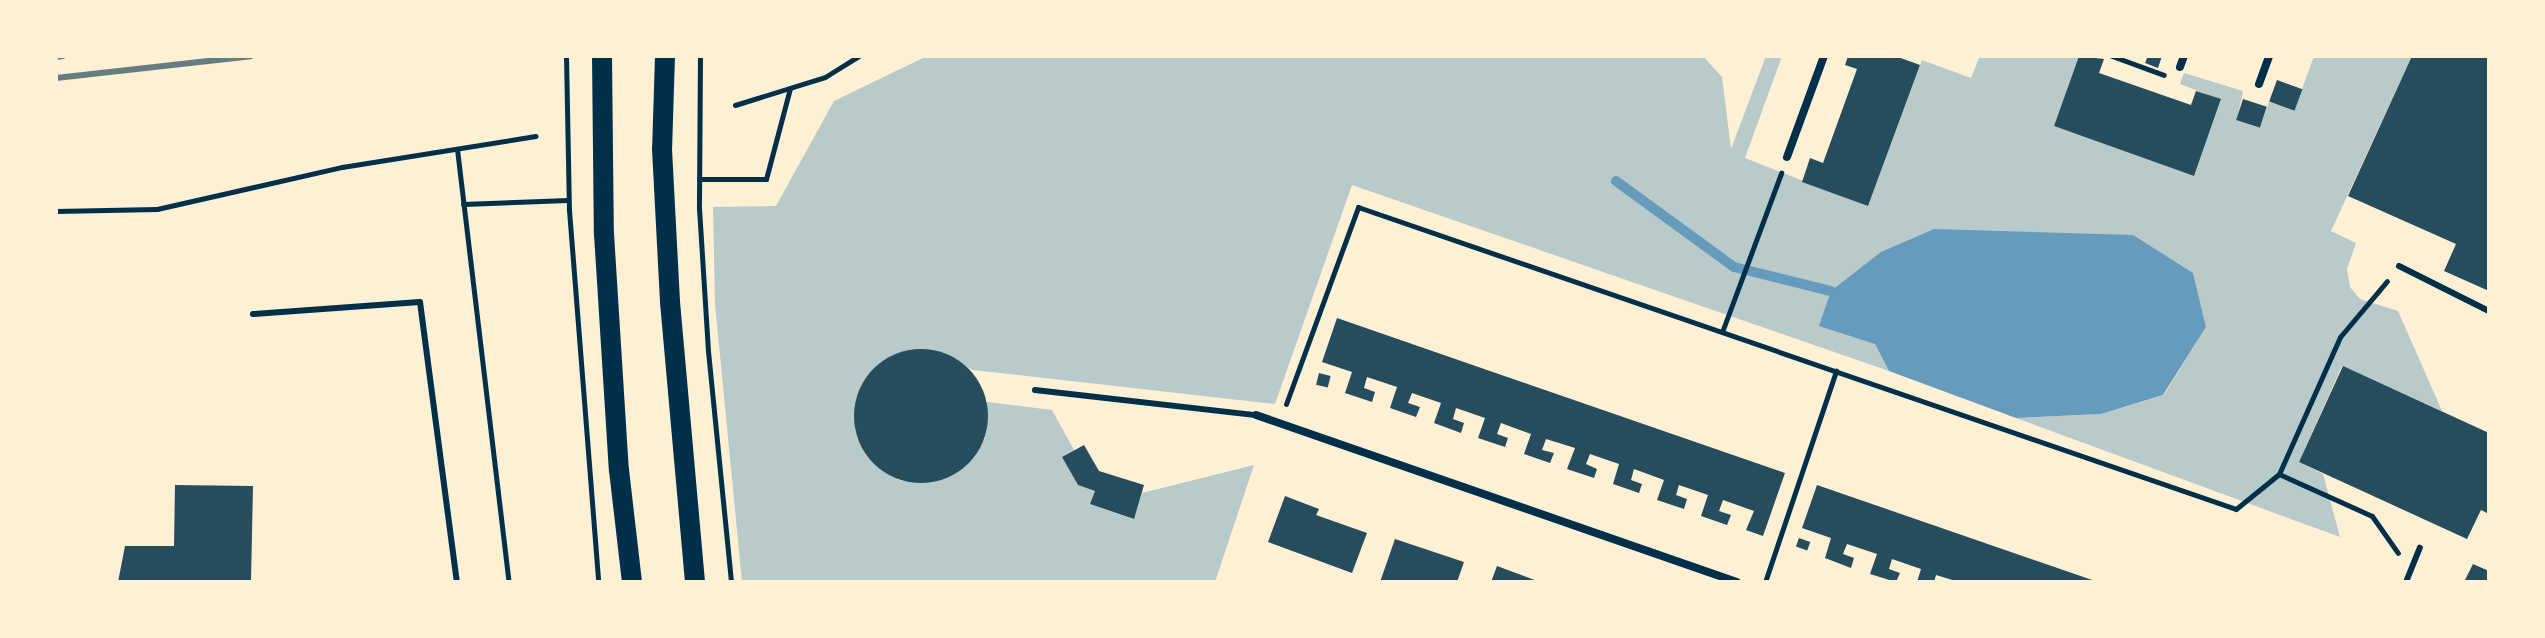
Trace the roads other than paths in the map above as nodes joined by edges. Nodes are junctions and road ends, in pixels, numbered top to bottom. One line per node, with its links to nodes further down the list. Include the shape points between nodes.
1 (602, 56): 16 (main road, via 604,234)
2 (665, 56): 17 (main road, via 662,149 670,302)
3 (1824, 56): 8 (street)
4 (2184, 56): 6 (street)
5 (2269, 56): 7 (street)
6 (2180, 67)
7 (2259, 84)
8 (1787, 157)
9 (2399, 266): 10 (lane)
10 (2489, 311)
11 (253, 314): 15 (lane, via 420,302)
12 (1035, 390): 13 (lane)
13 (1256, 415): 18 (street)
14 (2420, 548): 19 (lane)
15 (457, 582)
16 (632, 582)
17 (695, 582)
18 (1737, 582)
19 (2406, 582)

